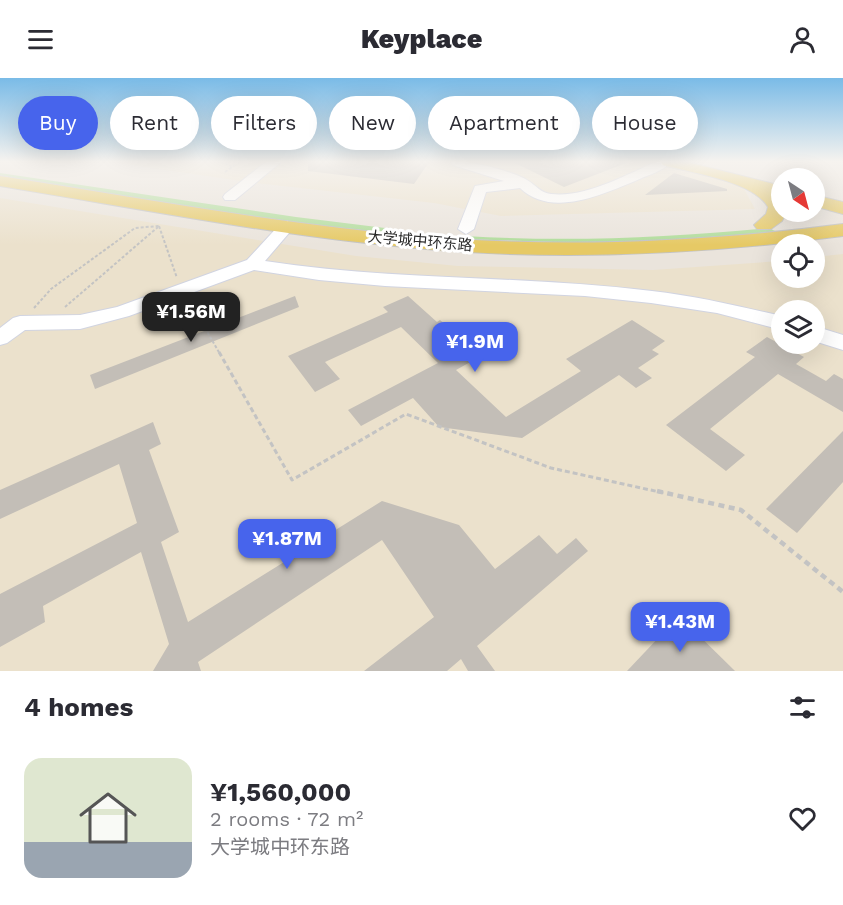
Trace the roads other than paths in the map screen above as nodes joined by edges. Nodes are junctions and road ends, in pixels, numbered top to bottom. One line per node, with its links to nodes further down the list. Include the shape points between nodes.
1 (55, 190): 15 (main road, 大学城中环东路)
2 (140, 190): 17 (main road, 大学城中环东路)
3 (239, 190): 8 (lane)
4 (480, 190): 18 (lane)
5 (531, 190): 6 (lane, via 553,198 579,197)
6 (598, 190)
7 (761, 190): 14 (main road, via 777,204 775,217)
8 (230, 197)
9 (825, 198): 11 (main road)
10 (825, 203): 12 (main road)
11 (843, 203)
12 (843, 208)
13 (843, 214): 14 (main road, 大学城中环东路)
14 (767, 224): 18 (main road, 大学城中环东路, via 627,233); 19 (main road)
15 (286, 226): 17 (main road, 大学城中环东路); 22 (lane)
16 (843, 230): 20 (main road, 大学城中环东路)
17 (405, 233): 18 (main road, 大学城中环东路)
18 (457, 234): 21 (main road, 大学城中环东路, via 614,249)
19 (783, 234)
20 (816, 234)
21 (771, 240)
22 (253, 264): 23 (lane, via 339,278 642,296); 25 (lane, via 109,316 80,322 20,323)
23 (771, 320)
24 (825, 337): 26 (lane)
25 (0, 338)
26 (843, 343)

